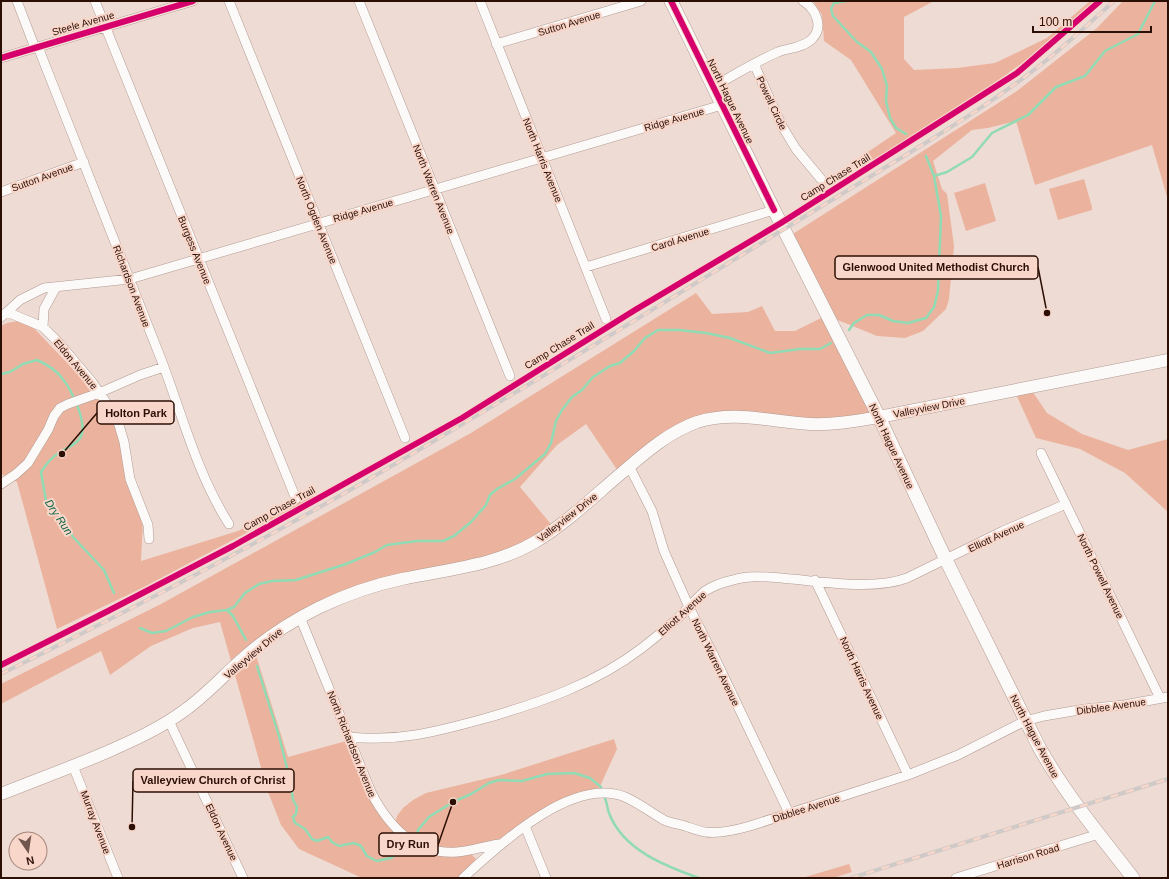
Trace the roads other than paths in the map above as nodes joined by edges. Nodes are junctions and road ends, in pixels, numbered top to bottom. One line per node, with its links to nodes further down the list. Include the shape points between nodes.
1 (17, 1): 12 (street, Richardson Avenue)
2 (95, 1): 10 (street, Burgess Avenue)
3 (193, 1): 10 (street, Steele Avenue)
4 (229, 1): 23 (street, North Ogden Avenue)
5 (359, 1): 20 (street, North Warren Avenue)
6 (480, 1): 11 (street, North Harris Avenue)
7 (641, 1): 11 (street, Sutton Avenue)
8 (671, 1): 15 (main road, North Hague Avenue)
9 (803, 1): 14 (street, via 815,13 818,27 815,35 809,42 778,52)
10 (106, 27): 12 (street, Steele Avenue); 24 (street, Burgess Avenue)
11 (496, 44): 17 (street, North Harris Avenue)
12 (36, 47): 13 (street, Steele Avenue); 18 (street, Richardson Avenue)
13 (1, 58)
14 (754, 64): 15 (street); 19 (street, Powell Circle, via 782,126 796,149)
15 (713, 87): 16 (main road, North Hague Avenue)
16 (722, 105): 17 (street, Ridge Avenue); 22 (main road, North Hague Avenue)
17 (542, 158): 20 (street, Ridge Avenue); 25 (street, North Harris Avenue)
18 (84, 162): 21 (street, Sutton Avenue); 26 (street, Richardson Avenue)
19 (821, 179)
20 (435, 189): 23 (street, Ridge Avenue); 33 (street, North Warren Avenue)
21 (1, 192)
22 (774, 210): 25 (street, Carol Avenue); 35 (main road, North Hague Avenue)
23 (319, 223): 24 (street, Ridge Avenue); 36 (street, North Ogden Avenue)
24 (199, 259): 26 (street, Ridge Avenue); 40 (street, Burgess Avenue)
25 (586, 267): 29 (street, North Harris Avenue)
26 (130, 279): 27 (street, Ridge Avenue); 32 (street, Richardson Avenue)
27 (56, 287): 28 (street, Ridge Avenue, via 44,288 20,300); 30 (street, via 44,309)
28 (4, 314): 30 (street, Eldon Avenue)
29 (606, 319)
30 (43, 327): 34 (street, Eldon Avenue)
31 (1168, 360): 35 (street, Valleyview Drive)
32 (164, 366): 34 (street); 42 (street, Richardson Avenue, via 189,438 214,498)
33 (510, 376)
34 (100, 393): 39 (street, via 60,408 28,463); 43 (street, Eldon Avenue, via 119,425 130,479 148,525)
35 (879, 417): 38 (street, Valleyview Drive, via 826,424 739,416 710,419 676,431); 44 (main road, North Hague Avenue)
36 (405, 438)
37 (1042, 453): 41 (street, North Powell Avenue)
38 (629, 466): 46 (street, North Warren Avenue, via 652,511 664,551); 47 (street, Valleyview Drive, via 555,529 524,548 498,559 467,567 371,587)
39 (1, 484)
40 (296, 499)
41 (1066, 504): 44 (street, Elliott Avenue, via 1003,531); 48 (street, North Powell Avenue)
42 (229, 524)
43 (149, 539)
44 (946, 560): 45 (street, Elliott Avenue, via 887,584); 50 (main road, North Hague Avenue)
45 (815, 580): 46 (street, Elliott Avenue, via 747,576 706,591); 53 (street, North Harris Avenue)
46 (689, 607): 51 (street, Elliott Avenue, via 625,660 579,686 547,699 426,734 381,739); 55 (street, North Warren Avenue)
47 (300, 617): 49 (street, Valleyview Drive, via 254,649 186,710); 51 (street, North Richardson Avenue)
48 (1164, 698): 50 (street, Dibblee Avenue, via 1085,709)
49 (169, 721): 52 (street, Valleyview Drive, via 143,736); 60 (street, Eldon Avenue)
50 (1025, 721): 53 (street, Dibblee Avenue, via 958,755); 57 (main road, North Hague Avenue, via 1050,767)
51 (349, 737): 58 (street, North Richardson Avenue, via 377,804 394,827 413,842 430,851 442,852 468,851)
52 (73, 766): 54 (street, Valleyview Drive); 59 (street, Murray Avenue)
53 (908, 775): 55 (street, Dibblee Avenue)
54 (1, 794)
55 (789, 813): 56 (street, Dibblee Avenue, via 728,831 705,832 666,821 625,797 597,793 565,802)
56 (525, 826): 58 (street, Dibblee Avenue); 62 (street)
57 (1099, 834): 63 (street, Harrison Road); 64 (main road, North Hague Avenue)
58 (501, 844): 61 (street, Dibblee Avenue)
59 (118, 878)
60 (243, 878)
61 (464, 878)
62 (546, 878)
63 (956, 878)
64 (1133, 878)

